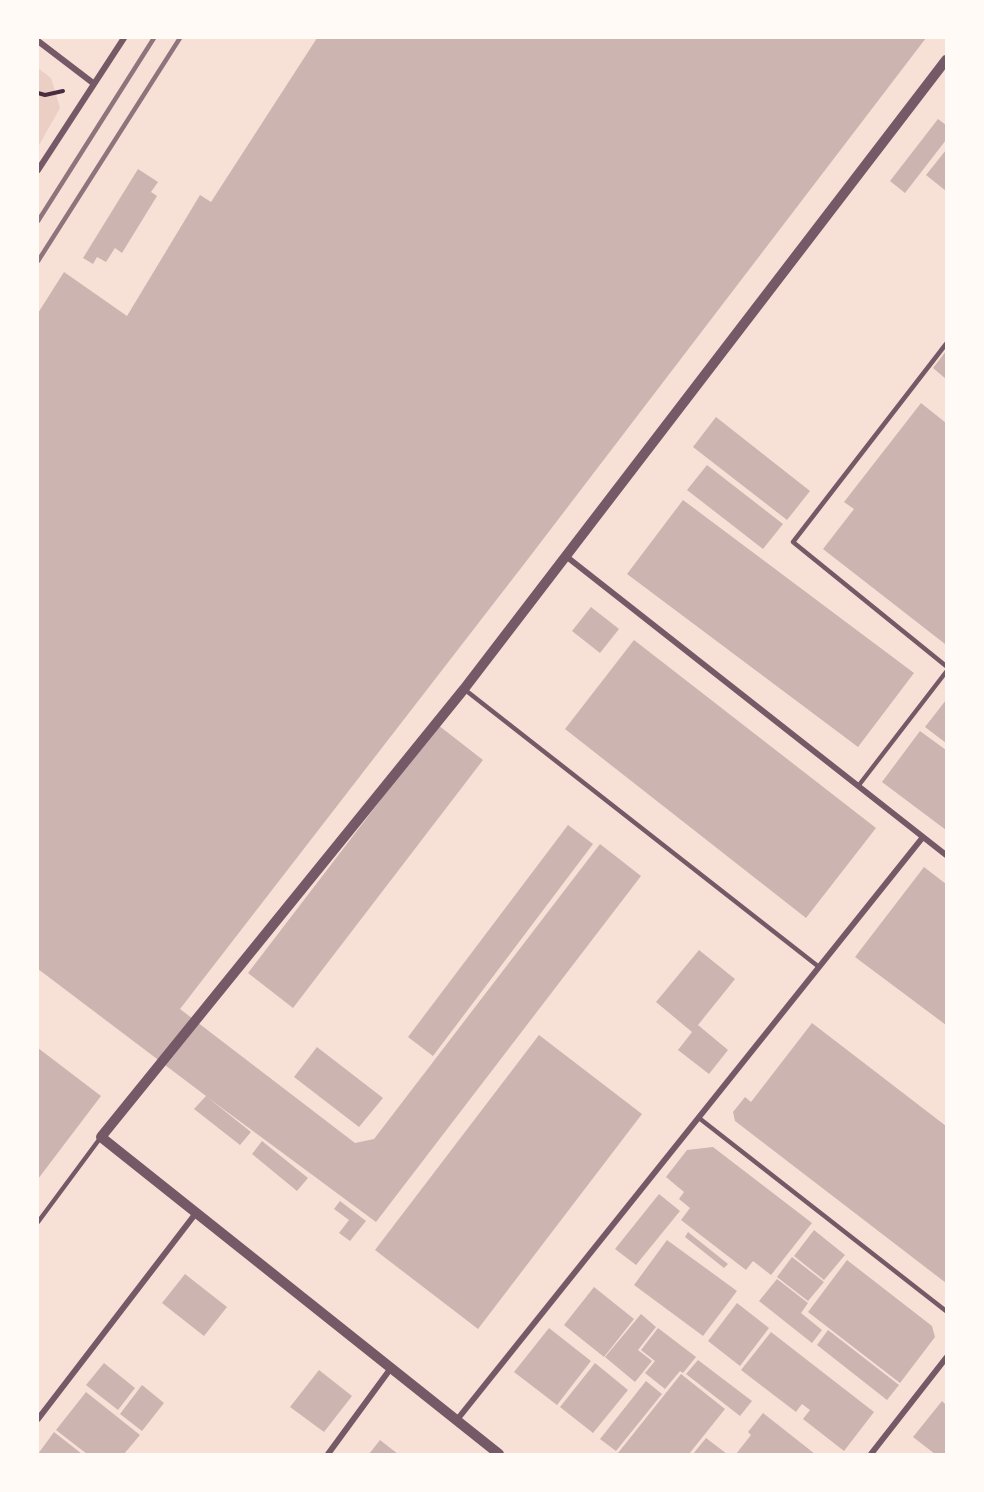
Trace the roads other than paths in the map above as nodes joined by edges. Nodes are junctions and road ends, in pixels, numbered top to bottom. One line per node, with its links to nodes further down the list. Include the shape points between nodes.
1 (124, 38): 4 (street)
2 (38, 41): 4 (street)
3 (946, 60): 7 (street)
4 (93, 83): 5 (street)
5 (38, 171)
6 (946, 344): 8 (lane, via 793,542)
7 (567, 557): 10 (street); 11 (street)
8 (946, 666)
9 (946, 672): 11 (lane)
10 (464, 689): 14 (lane); 16 (street)
11 (859, 785): 12 (street)
12 (923, 837): 13 (street); 14 (street)
13 (946, 855)
14 (819, 967): 15 (street)
15 (699, 1118): 19 (lane); 23 (street)
16 (101, 1137): 17 (street); 18 (lane)
17 (196, 1213): 21 (street); 22 (street)
18 (38, 1222)
19 (946, 1311)
20 (946, 1358): 26 (street)
21 (391, 1368): 23 (street); 24 (street)
22 (38, 1419)
23 (456, 1420): 25 (street)
24 (328, 1455)
25 (499, 1455)
26 (871, 1455)

